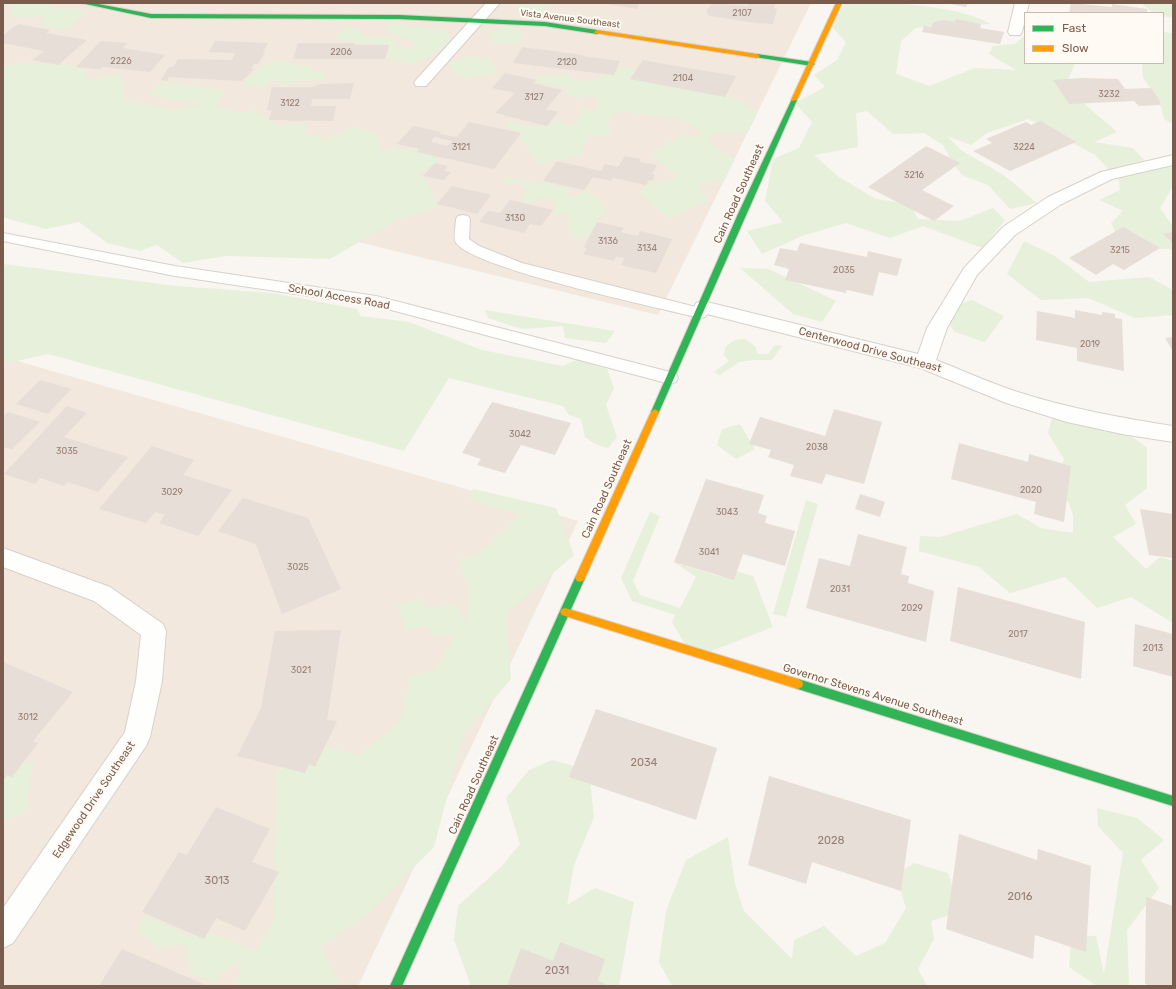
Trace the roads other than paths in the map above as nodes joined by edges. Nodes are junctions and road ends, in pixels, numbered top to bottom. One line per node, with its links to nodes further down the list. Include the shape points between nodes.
1 (84, 3): 5 (street, Vista Avenue Southeast, via 151,16)
2 (493, 3): 5 (street)
3 (839, 3): 7 (street, Cain Road Southeast)
4 (1022, 3): 6 (street)
5 (477, 20): 7 (street, Vista Avenue Southeast, via 544,24); 8 (street)
6 (1015, 32)
7 (812, 64): 12 (street, Cain Road Southeast, via 742,214)
8 (421, 83)
9 (1173, 160): 13 (street, via 1107,175 1054,202 1009,231 970,272 937,328)
10 (463, 219): 12 (lane, via 462,241 474,249 518,267)
11 (3, 237): 14 (lane, School Access Road, via 174,271 376,301)
12 (702, 310): 13 (street, Centerwood Drive Southeast); 14 (street, Cain Road Southeast)
13 (925, 363): 15 (street, Centerwood Drive Southeast, via 1013,398 1060,412)
14 (670, 378): 17 (street, Cain Road Southeast)
15 (1173, 434)
16 (3, 557): 19 (street, Edgewood Drive Southeast, via 102,594 154,631 149,681 137,737)
17 (565, 612): 18 (street, Governor Stevens Avenue Southeast); 20 (street, Cain Road Southeast)
18 (1173, 801)
19 (3, 932)
20 (396, 986)

